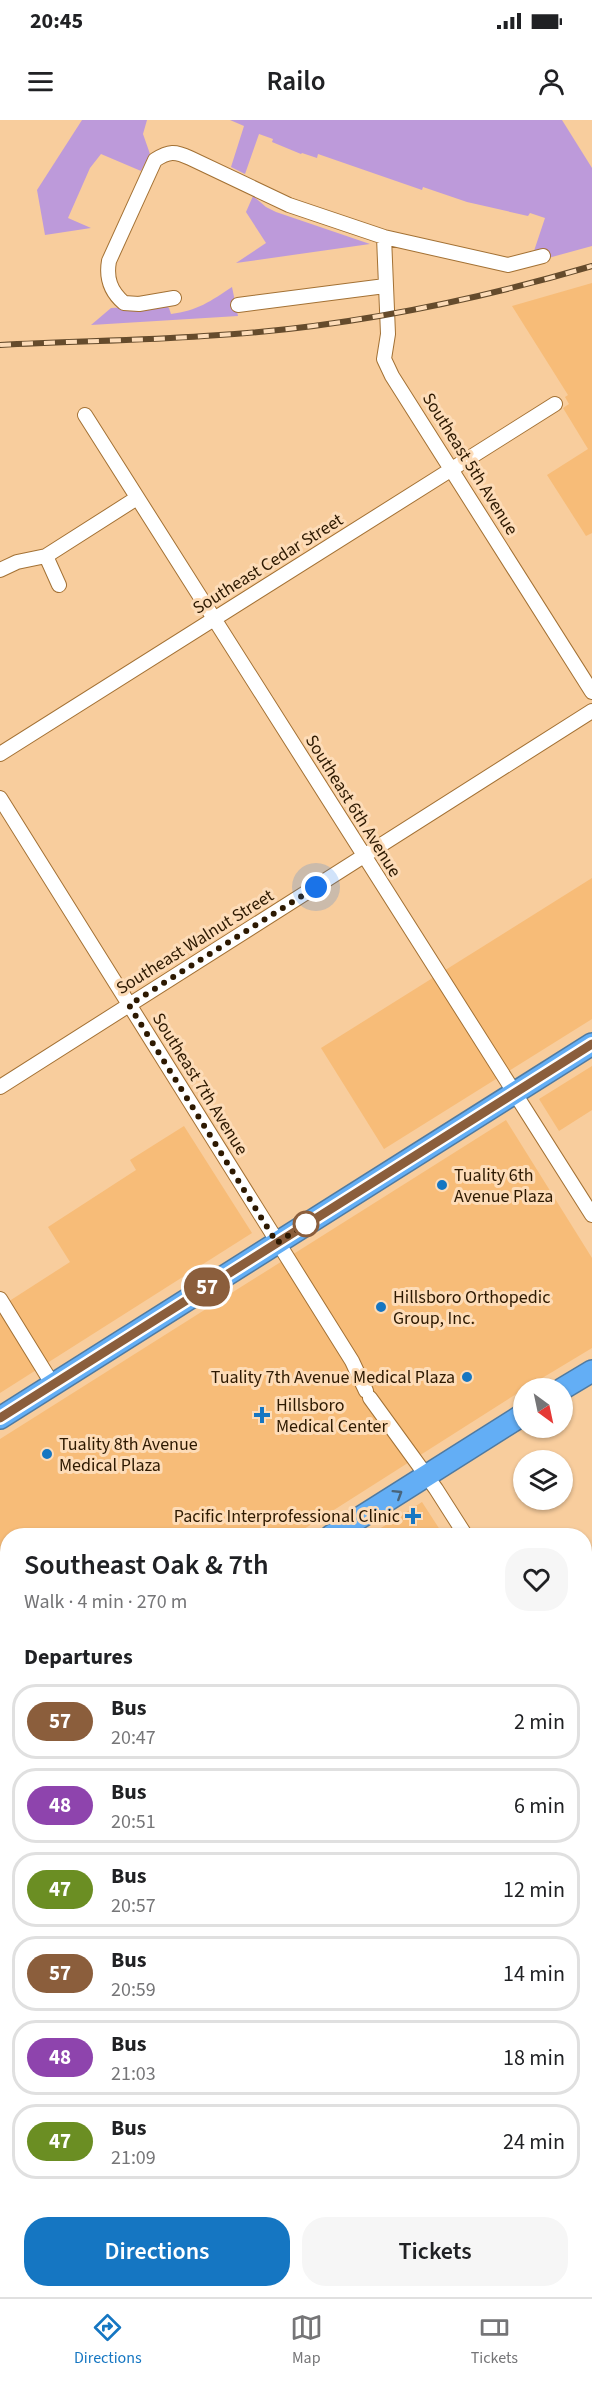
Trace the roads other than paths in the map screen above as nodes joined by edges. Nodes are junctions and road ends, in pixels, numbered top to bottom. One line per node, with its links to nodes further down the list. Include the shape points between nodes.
1 (384, 237): 2 (street, via 508,265); 3 (street, Southeast 5th Avenue); 4 (street, via 289,205 170,152 155,160 107,273 124,303)
2 (543, 256)
3 (385, 286): 5 (street); 8 (street, Southeast 5th Avenue, via 388,334 384,359)
4 (174, 298)
5 (238, 305)
6 (555, 404): 8 (street, Southeast Cedar Street)
7 (85, 415): 9 (street, Southeast 6th Avenue)
8 (452, 469): 13 (street, Southeast Cedar Street); 14 (street, Southeast 5th Avenue)
9 (137, 498): 10 (street); 13 (street, Southeast 6th Avenue)
10 (46, 556): 11 (street); 12 (street)
11 (0, 570)
12 (59, 585)
13 (213, 620): 16 (street, Southeast Cedar Street); 18 (street, Southeast 6th Avenue)
14 (592, 692)
15 (592, 711): 18 (street, Southeast Walnut Street)
16 (0, 754)
17 (0, 798): 19 (street, Southeast 7th Avenue)
18 (363, 856): 19 (street, Southeast Walnut Street); 22 (street, Southeast 6th Avenue)
19 (129, 1005): 21 (street, Southeast Walnut Street); 24 (street, Southeast 7th Avenue)
20 (592, 1044): 22 (highway)
21 (0, 1087)
22 (515, 1092): 23 (street, Southeast 6th Avenue); 24 (highway)
23 (592, 1215)
24 (277, 1243): 28 (highway); 31 (street, Southeast 7th Avenue, via 352,1361 368,1394)
25 (0, 1299): 28 (street)
26 (592, 1371): 27 (highway)
27 (573, 1382)
28 (53, 1384): 29 (highway)
29 (0, 1418)
30 (513, 1421): 31 (highway)
31 (427, 1476): 32 (highway, one-way to 31); 33 (street, Southeast 7th Avenue)
32 (344, 1528)
33 (461, 1528)

